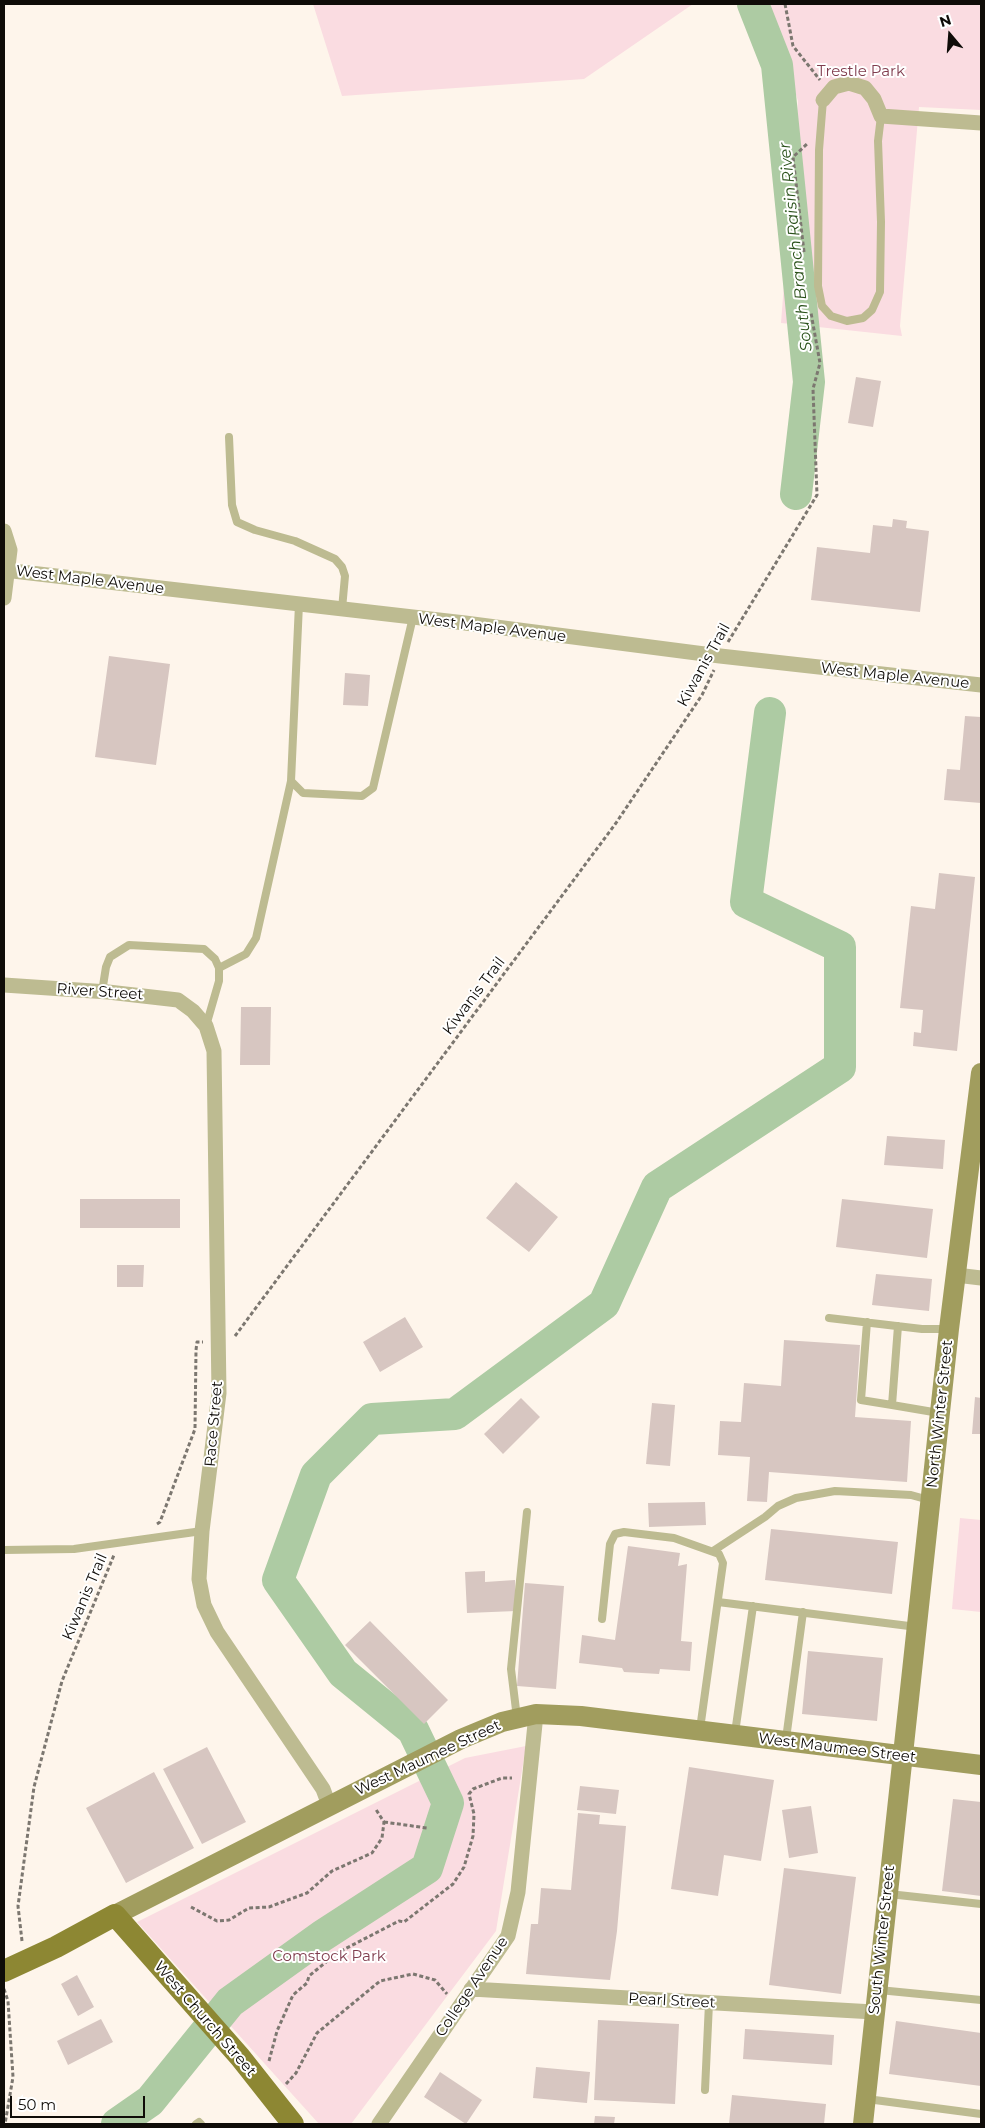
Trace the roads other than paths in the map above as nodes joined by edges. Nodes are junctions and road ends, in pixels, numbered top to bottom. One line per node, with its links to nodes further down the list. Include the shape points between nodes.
1 (820, 94): 2 (street, via 849,83 865,88); 2 (lane, via 818,286 822,306 830,316 847,321 863,318 872,310 880,292 878,141)
2 (882, 116): 3 (street)
3 (981, 123)
4 (229, 437): 9 (lane, via 232,505 237,522 295,541 335,559 345,576)
5 (4, 531): 6 (street, via 10,550)
6 (6, 570): 7 (street); 8 (street, West Maple Avenue)
7 (4, 598)
8 (299, 604): 9 (street, West Maple Avenue); 12 (lane)
9 (342, 609): 10 (street, West Maple Avenue)
10 (414, 617): 11 (street, West Maple Avenue); 12 (lane, via 373,788 362,796 303,793)
11 (981, 685)
12 (291, 782): 13 (lane, via 256,938 246,954)
13 (219, 968): 15 (lane, via 204,949 129,945 110,957); 17 (lane, via 219,981)
14 (4, 985): 15 (street, River Street)
15 (102, 992): 16 (street, River Street, via 178,1000)
16 (193, 1011): 17 (street, Race Street)
17 (206, 1026): 29 (street, Race Street, via 214,1051 219,1393)
18 (981, 1073): 19 (street, North Winter Street)
19 (956, 1275): 20 (street); 24 (street, North Winter Street)
20 (981, 1278)
21 (829, 1318): 22 (lane)
22 (867, 1322): 23 (lane); 25 (lane, via 861,1400)
23 (898, 1326): 24 (lane); 25 (lane)
24 (949, 1329): 26 (street, North Winter Street)
25 (892, 1405): 26 (lane)
26 (941, 1413): 27 (street, North Winter Street)
27 (931, 1501): 31 (lane, via 911,1495 835,1491 796,1498 778,1506 766,1518); 36 (street, North Winter Street)
28 (527, 1512): 37 (lane, via 511,1669)
29 (202, 1531): 30 (lane, via 74,1549); 43 (street, Race Street, via 199,1579 204,1605 216,1632 323,1789)
30 (4, 1550)
31 (713, 1550): 32 (lane, via 723,1563); 35 (lane, via 674,1538 624,1532 615,1534 610,1544)
32 (718, 1602): 33 (lane); 38 (lane)
33 (753, 1606): 34 (lane); 39 (lane)
34 (803, 1612): 36 (lane); 40 (lane)
35 (602, 1619)
36 (917, 1627): 41 (street, North Winter Street)
37 (527, 1716): 38 (street, West Maumee Street, via 581,1716); 43 (street, West Maumee Street, via 502,1722 461,1739); 48 (street, College Avenue, via 518,1892 508,1936)
38 (700, 1731): 39 (street, West Maumee Street)
39 (735, 1735): 40 (street, West Maumee Street)
40 (786, 1742): 41 (street, West Maumee Street)
41 (903, 1756): 42 (street, West Maumee Street); 44 (street, South Winter Street)
42 (981, 1765)
43 (329, 1805): 46 (street, West Maumee Street)
44 (887, 1893): 45 (lane); 49 (street, South Winter Street)
45 (981, 1904)
46 (115, 1915): 47 (main road, West Maumee Street); 58 (main road, West Church Street)
47 (4, 1971)
48 (471, 1989): 51 (street, Pearl Street); 59 (street, College Avenue)
49 (876, 1990): 50 (lane); 52 (street, South Winter Street)
50 (981, 2000)
51 (709, 2003): 52 (street, Pearl Street); 53 (lane)
52 (874, 2012): 54 (street, South Winter Street)
53 (705, 2090)
54 (866, 2099): 55 (lane); 60 (street, South Winter Street)
55 (981, 2114)
56 (196, 2124): 57 (lane)
57 (201, 2124)
58 (293, 2124)
59 (379, 2124)
60 (863, 2124)

